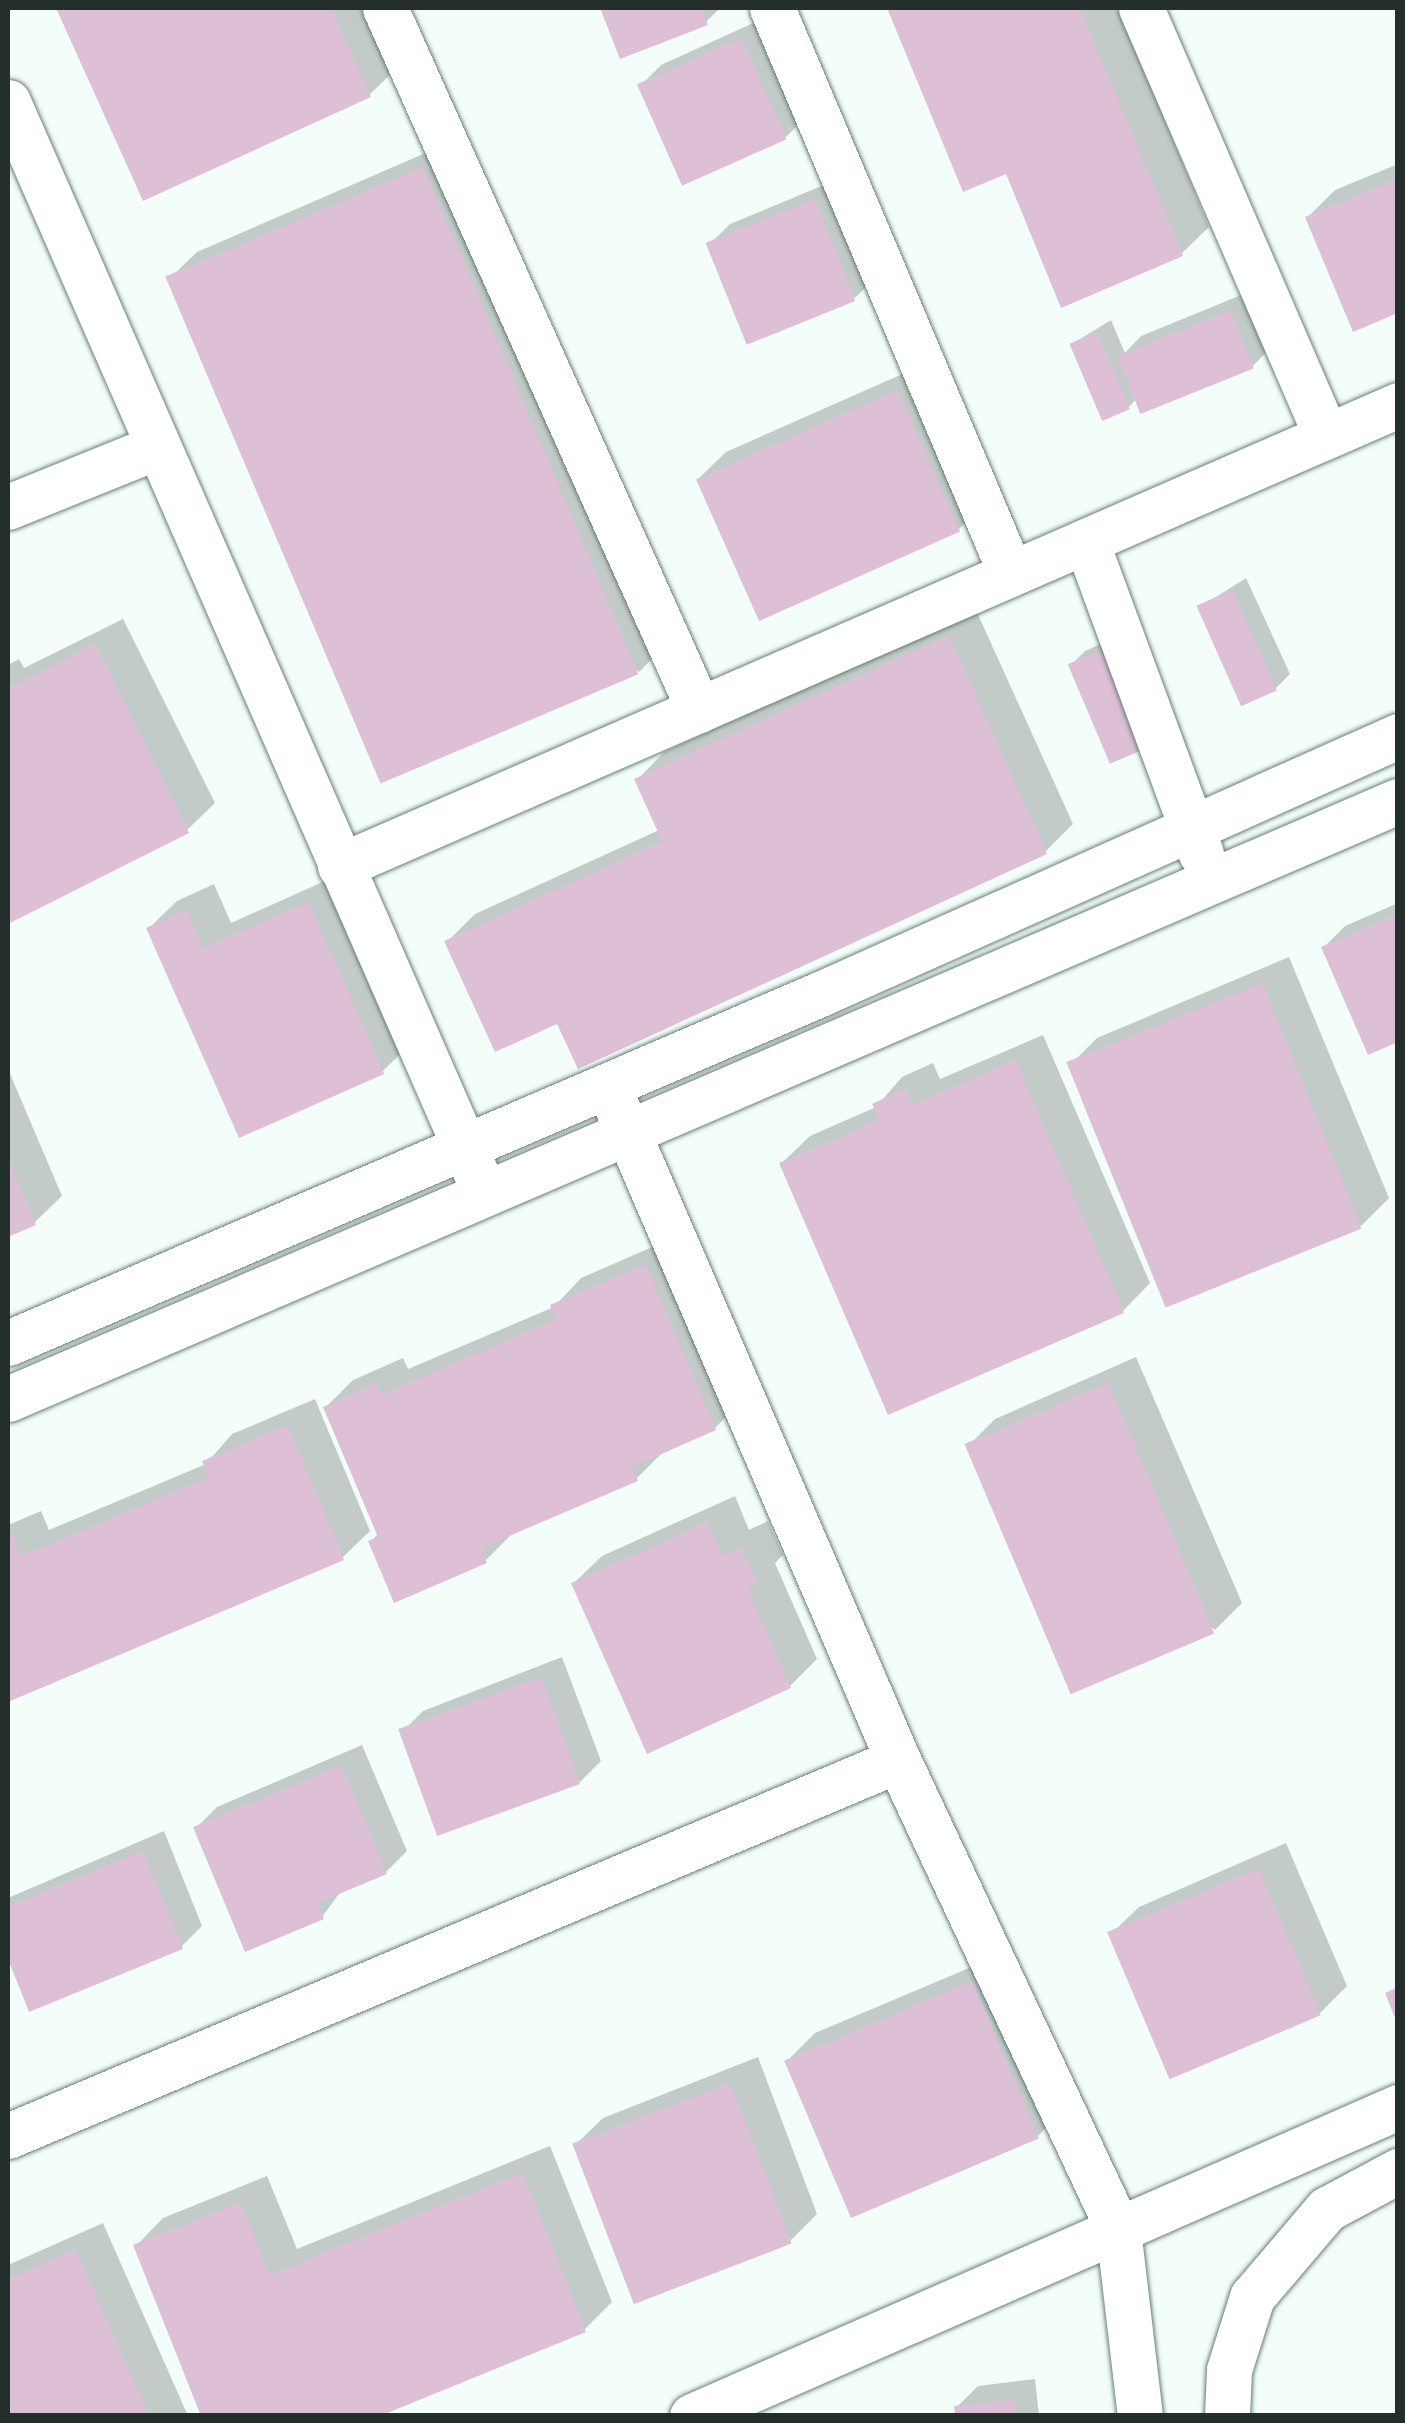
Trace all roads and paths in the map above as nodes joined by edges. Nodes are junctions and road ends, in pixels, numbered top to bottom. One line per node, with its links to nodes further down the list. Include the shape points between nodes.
1 (385, 8): 11 (street)
2 (772, 8): 10 (street)
3 (1141, 8): 6 (street)
4 (8, 102): 7 (street)
5 (1398, 405): 6 (street)
6 (1326, 436): 9 (street)
7 (154, 448): 8 (street); 15 (street)
8 (8, 508)
9 (1086, 541): 10 (street); 14 (street)
10 (1011, 574): 11 (street)
11 (699, 710): 15 (street)
12 (1398, 736): 14 (street)
13 (1398, 802): 16 (street)
14 (1194, 827): 16 (street); 17 (street)
15 (340, 866): 19 (street)
16 (1209, 882): 18 (street)
17 (608, 1085): 18 (street); 19 (street)
18 (628, 1132): 20 (street); 23 (street)
19 (465, 1147): 20 (street); 21 (street)
20 (486, 1193): 22 (street)
21 (8, 1342)
22 (8, 1399)
23 (898, 1760): 25 (street); 27 (street)
24 (1398, 2107): 27 (street)
25 (8, 2136)
26 (1398, 2171): 30 (street, via 1326,2209 1252,2298 1229,2370)
27 (1118, 2229): 28 (street); 29 (street)
28 (692, 2416)
29 (1140, 2416)
30 (1227, 2416)

